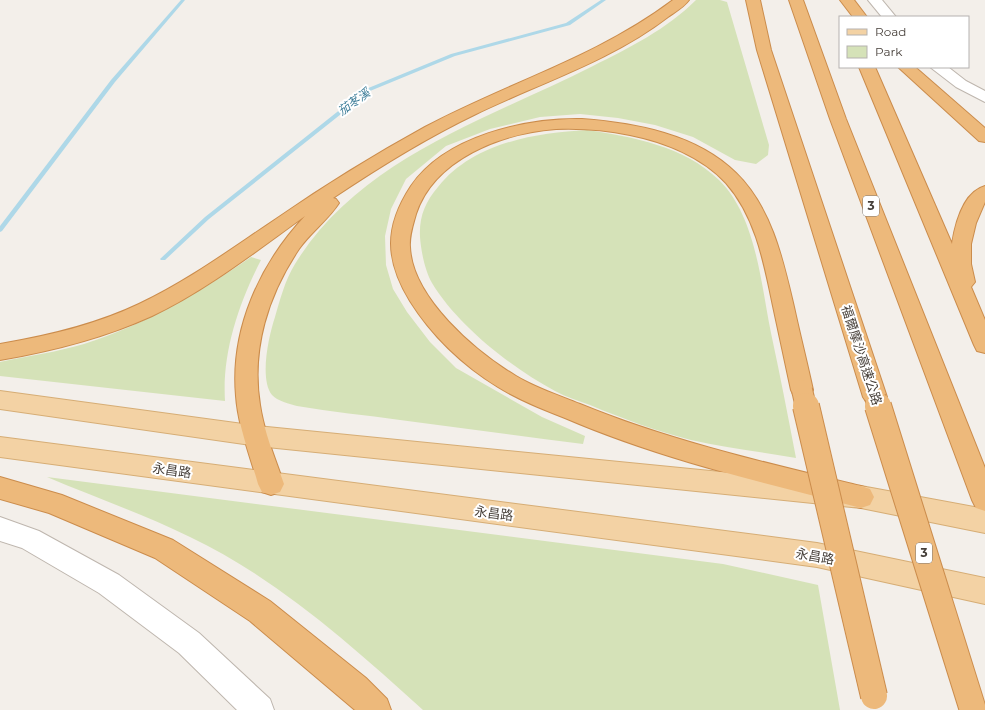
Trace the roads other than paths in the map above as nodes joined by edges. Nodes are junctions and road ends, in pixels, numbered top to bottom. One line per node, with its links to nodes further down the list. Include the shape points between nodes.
1 (682, 0): 15 (highway, via 644,29 618,44 504,94)
2 (753, 0): 33 (highway, 福爾摩沙高速公路 / 3, bridge, via 764,50)
3 (796, 0): 26 (highway, 3, via 838,119)
4 (838, 0): 7 (highway)
5 (847, 0): 8 (highway)
6 (875, 0): 9 (street)
7 (845, 16)
8 (859, 16)
9 (888, 16)
10 (866, 68): 17 (highway)
11 (907, 68): 14 (highway)
12 (939, 68): 13 (street)
13 (985, 97)
14 (985, 137)
15 (376, 162): 19 (highway, via 236,256 147,309 70,338); 21 (highway, via 314,217 275,270 256,311 247,351 247,395)
16 (985, 192): 17 (highway, via 980,195 966,222 961,260)
17 (970, 311): 18 (highway)
18 (985, 345)
19 (0, 352)
20 (0, 400): 21 (main road)
21 (257, 436): 23 (highway); 25 (main road)
22 (0, 446): 23 (main road, 永昌路)
23 (271, 484): 29 (main road, 永昌路, via 817,555)
24 (0, 488): 32 (highway, via 53,503 164,549 260,611 355,689)
25 (861, 497): 27 (main road); 30 (highway, bridge, via 676,450 592,421 511,384 481,364 452,338 424,307 410,283 400,251 403,226 412,199 426,180 450,158 477,144 510,132 543,125 584,124 624,128 667,139 721,168 739,187 756,215 769,247 802,390)
26 (985, 500)
27 (985, 521)
28 (0, 529): 31 (street, via 30,539 109,584 189,643)
29 (985, 591)
30 (875, 703)
31 (259, 710)
32 (376, 710)
33 (973, 710)

